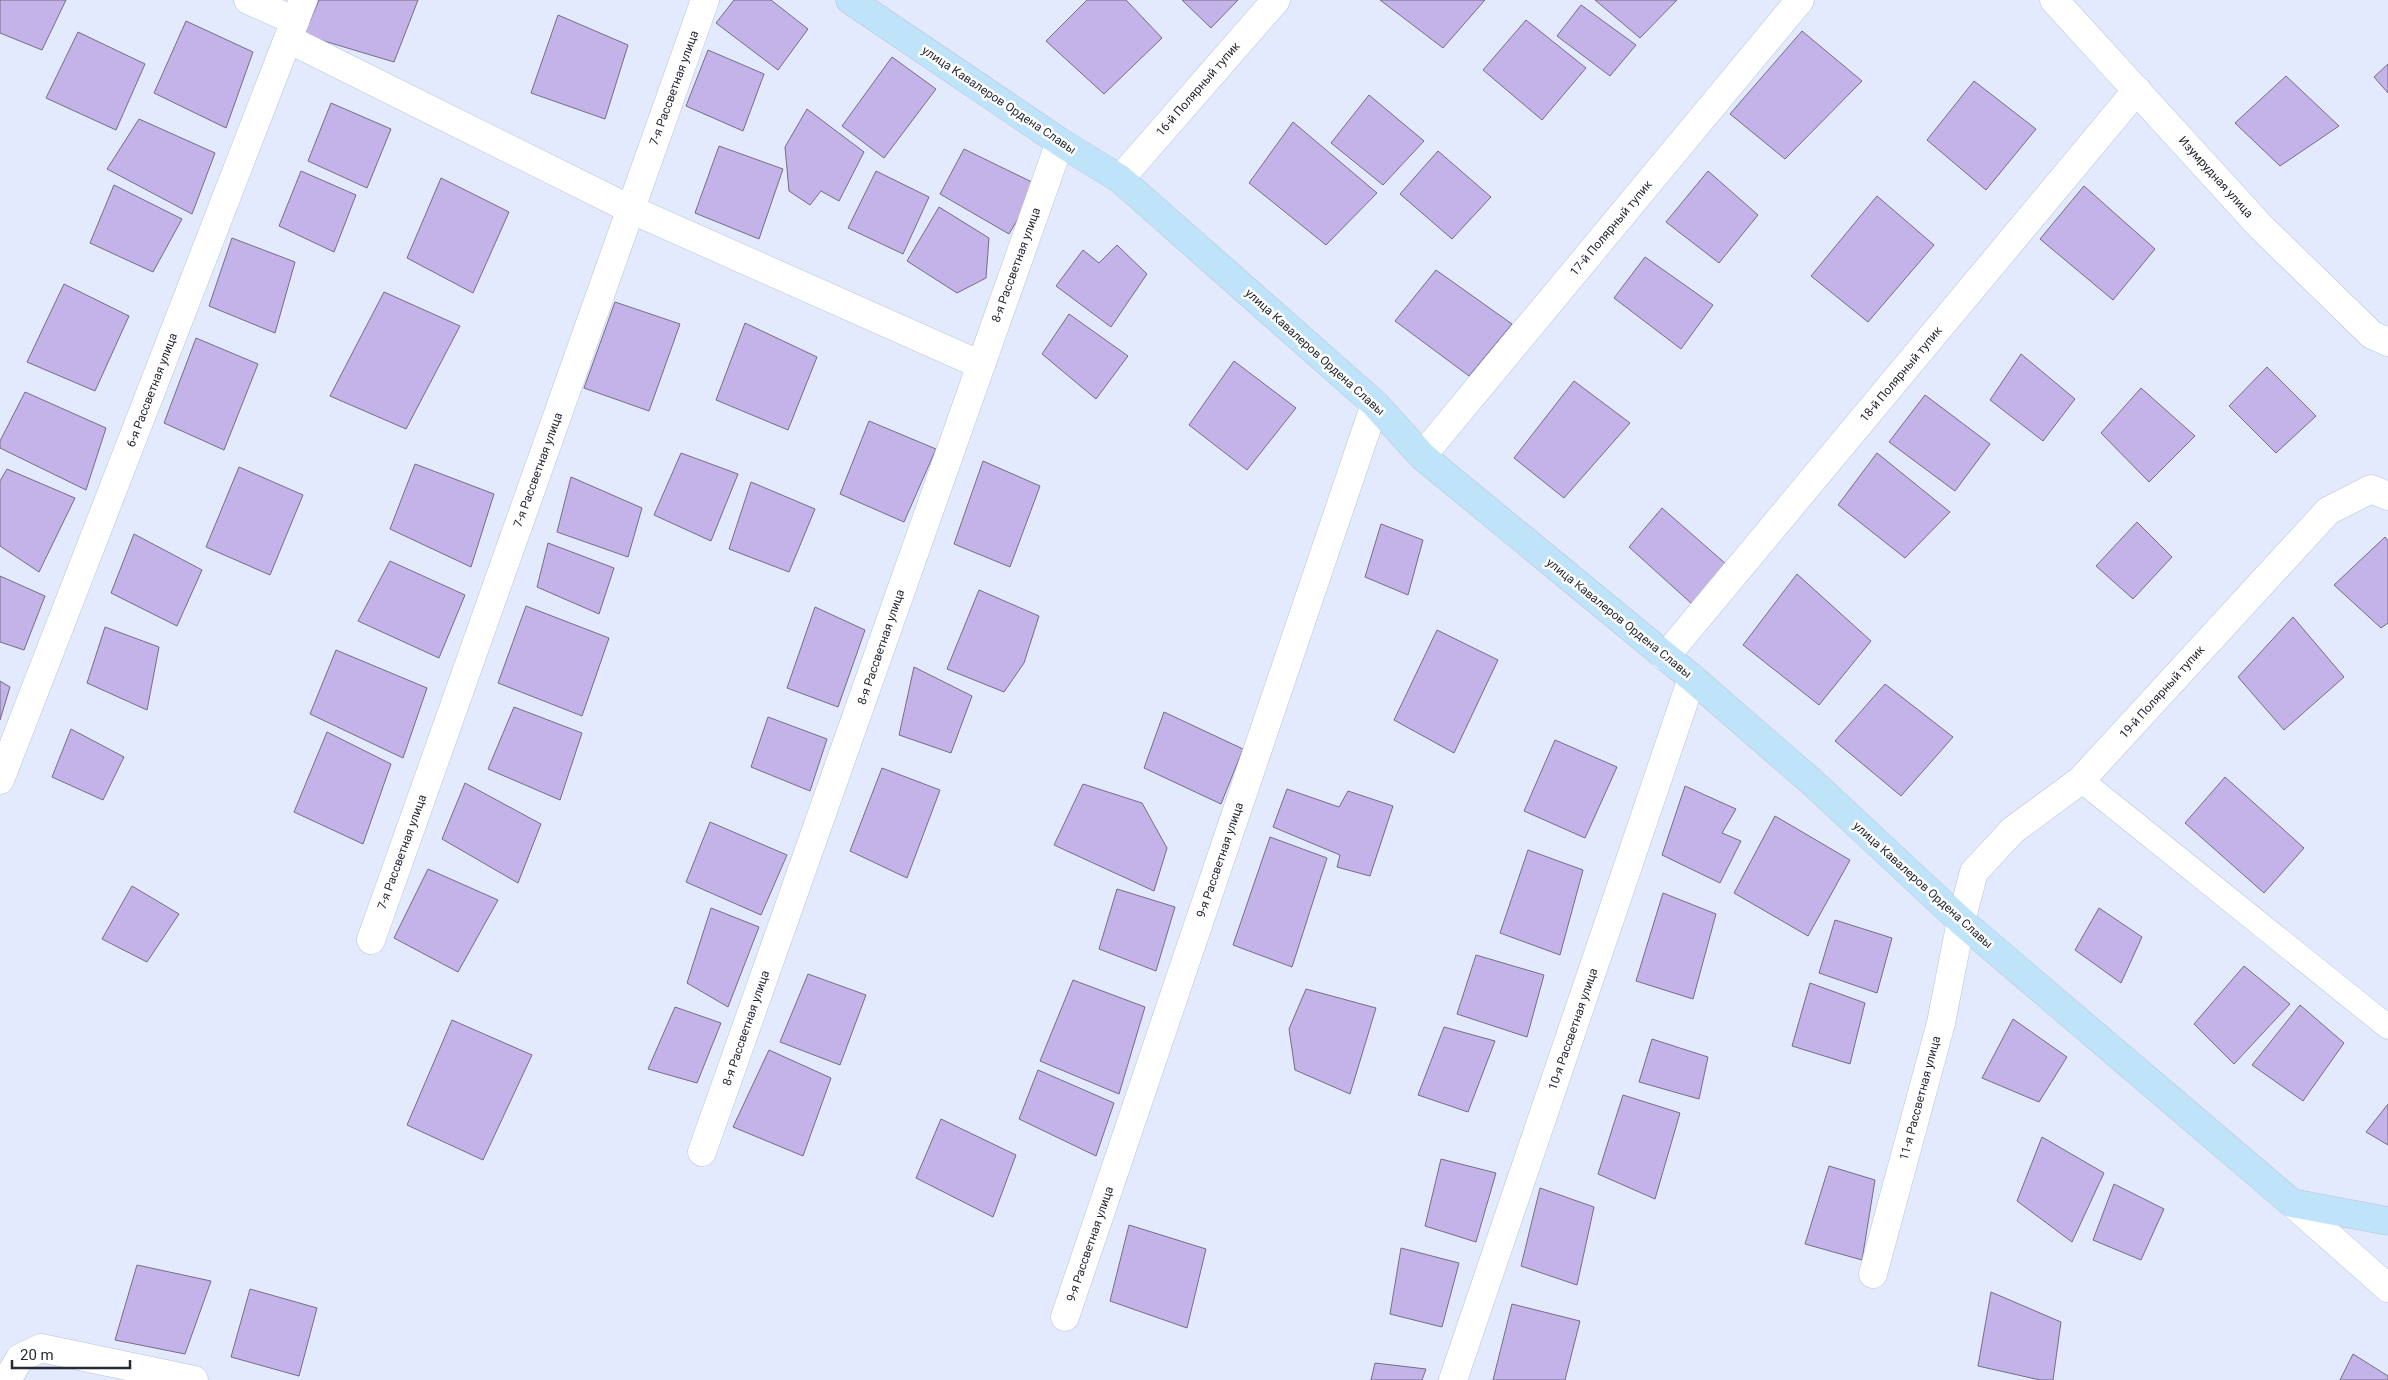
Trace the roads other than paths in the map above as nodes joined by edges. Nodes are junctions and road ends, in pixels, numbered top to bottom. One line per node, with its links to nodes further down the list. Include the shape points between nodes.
1 (248, 0): 7 (street)
2 (705, 0): 11 (street, 7-я Рассветная улица)
3 (850, 0): 9 (street, улица Кавалеров Ордена Славы)
4 (1276, 0): 10 (street, 16-й Полярный тупик)
5 (1800, 0): 15 (street, 17-й Полярный тупик)
6 (2054, 0): 8 (street, Изумрудная улица)
7 (295, 20): 11 (street); 19 (street, 6-я Рассветная улица)
8 (2137, 90): 12 (street, Изумрудная улица, via 2316,283 2372,335); 17 (street, 18-й Полярный тупик)
9 (1060, 142): 10 (street, улица Кавалеров Ордена Славы); 13 (street, 8-я Рассветная улица)
10 (1120, 179): 14 (street, улица Кавалеров Ордена Славы)
11 (630, 209): 13 (street); 22 (street, 7-я Рассветная улица)
12 (2388, 342)
13 (981, 365): 24 (street, 8-я Рассветная улица)
14 (1375, 404): 15 (street, улица Кавалеров Ордена Славы); 29 (street, 9-я Рассветная улица)
15 (1422, 456): 17 (street, улица Кавалеров Ордена Славы)
16 (2388, 496): 20 (street, 19-й Полярный тупик, via 2371,489 2328,511)
17 (1665, 657): 18 (street, улица Кавалеров Ордена Славы)
18 (1692, 678): 21 (street, улица Кавалеров Ордена Славы, via 1813,783); 32 (street, 10-я Рассветная улица)
19 (0, 780)
20 (2081, 780): 21 (street, 19-й Полярный тупик, via 2013,830 1974,872); 23 (lane)
21 (1961, 921): 25 (street, улица Кавалеров Ордена Славы); 27 (street, 11-я Рассветная улица, via 1941,1023)
22 (371, 940)
23 (2388, 1027)
24 (702, 1152)
25 (2292, 1203): 26 (street, улица Кавалеров Ордена Славы); 28 (street)
26 (2388, 1221)
27 (1873, 1274)
28 (2388, 1288)
29 (1065, 1316)
30 (7, 1380): 31 (street, via 20,1358 41,1348)
31 (194, 1380)
32 (1453, 1380)

